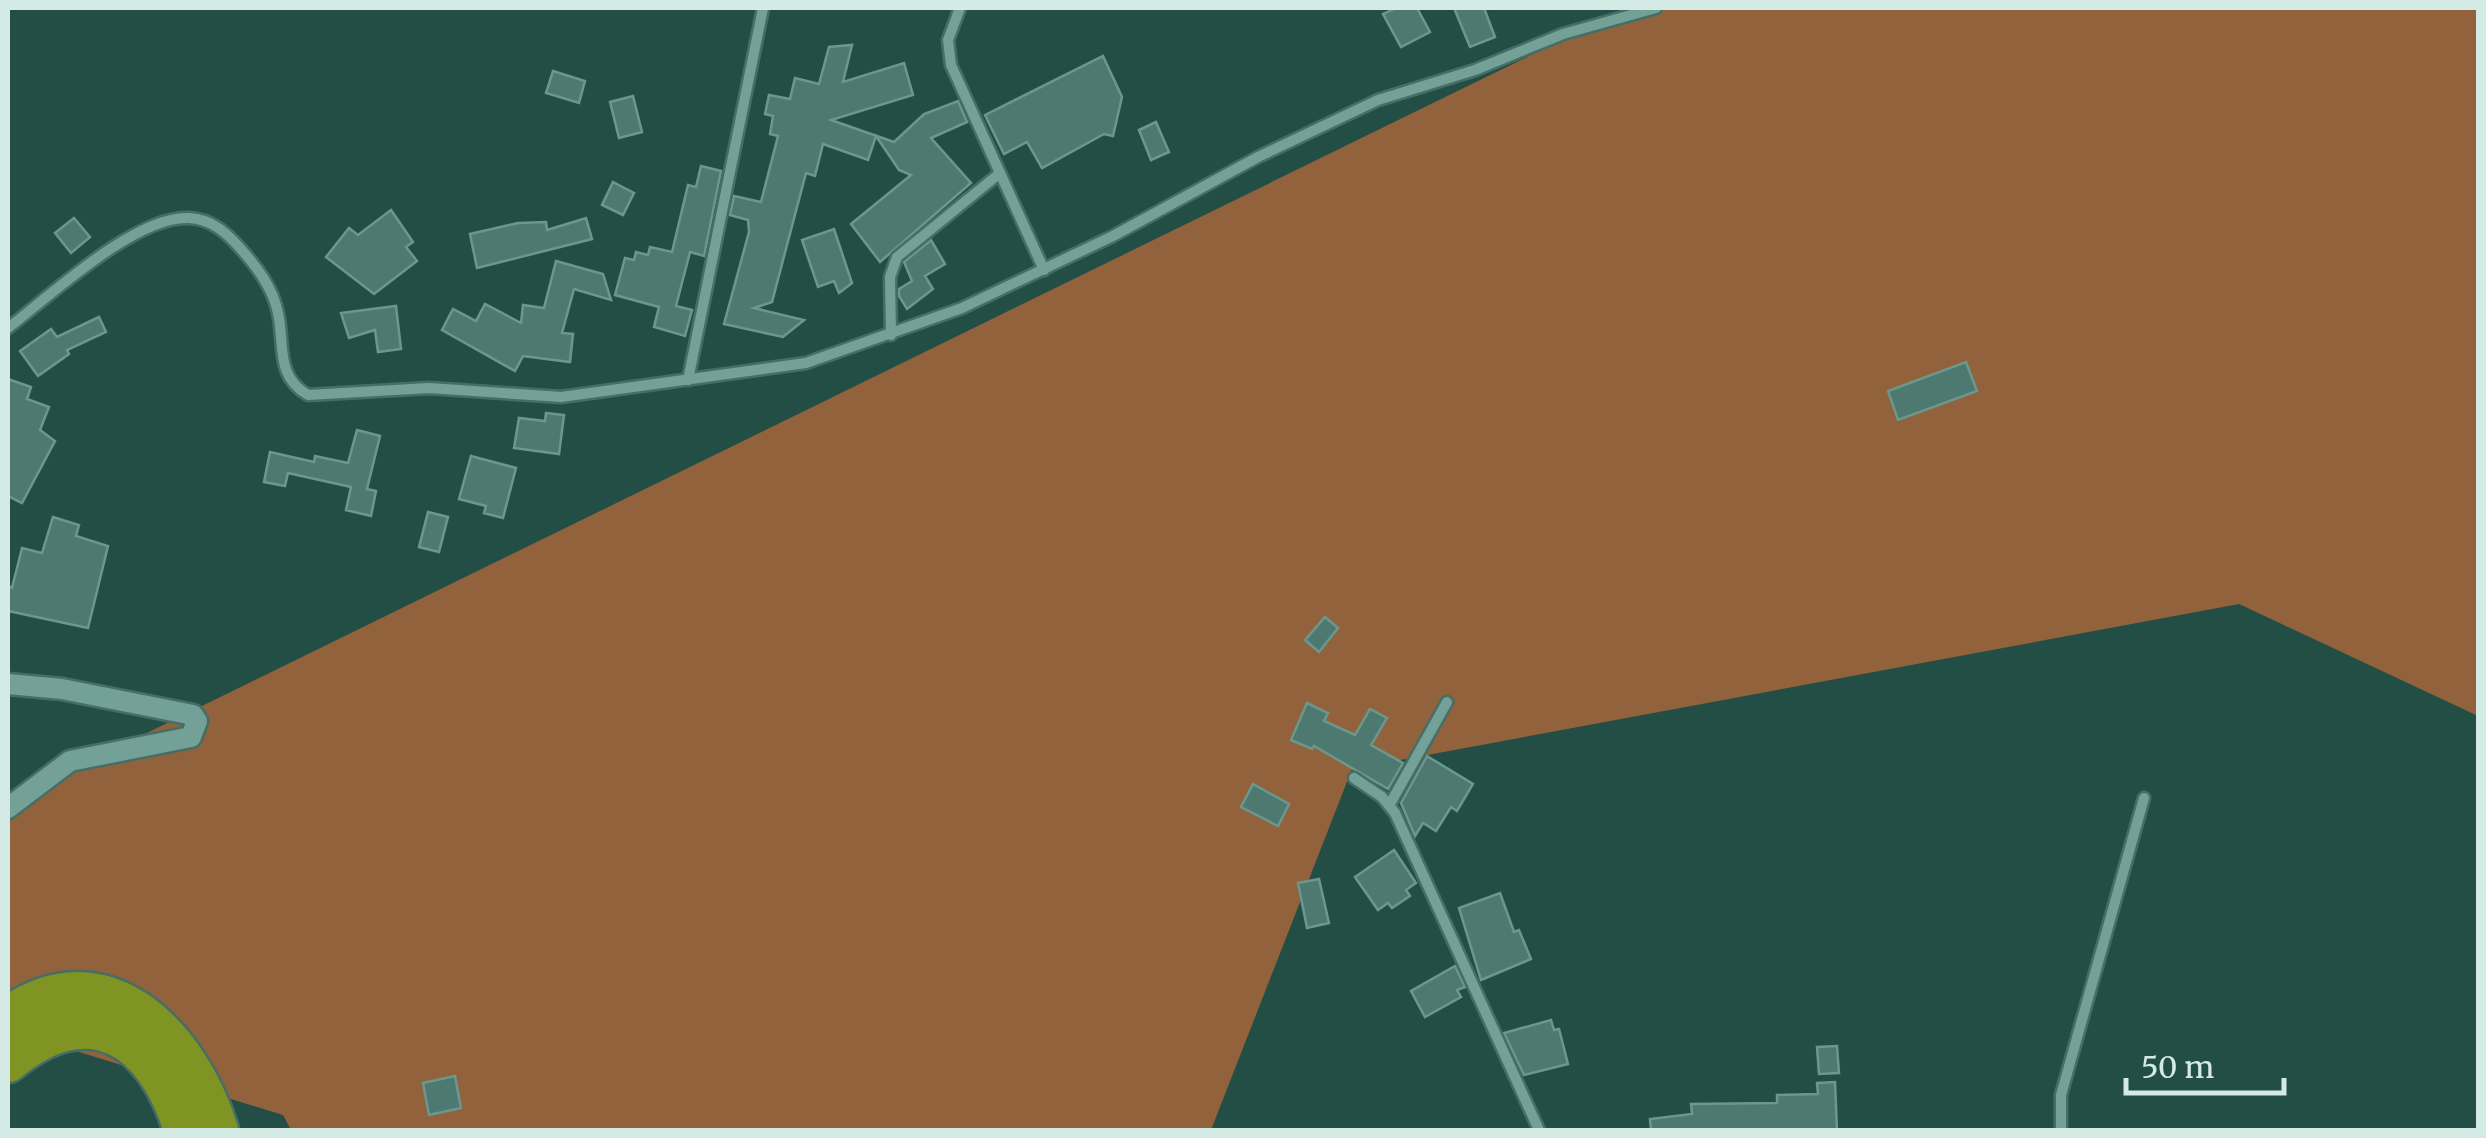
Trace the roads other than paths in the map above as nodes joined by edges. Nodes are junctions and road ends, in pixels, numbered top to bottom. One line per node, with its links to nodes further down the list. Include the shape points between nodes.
1 (763, 8): 8 (street)
2 (960, 8): 4 (street, via 948,40 951,65)
3 (1656, 8): 5 (street, via 1378,100)
4 (1000, 174): 5 (street); 7 (street, via 897,257 890,277)
5 (1044, 270): 7 (street)
6 (8, 328): 8 (street, via 140,232 189,218 228,234 264,278 279,316 284,366 308,395 429,388 560,398)
7 (891, 335): 8 (street, via 806,363)
8 (688, 380)
9 (8, 684): 14 (street, via 80,692 197,721 191,737 70,761)
10 (1447, 702): 13 (street)
11 (1354, 778): 13 (street)
12 (2144, 798): 20 (street, via 2061,1095)
13 (1390, 804): 19 (street)
14 (8, 808)
15 (8, 1017): 18 (highway, via 80,992 126,1003 173,1040 207,1096)
16 (8, 1062): 17 (highway, via 60,1028 94,1027 149,1063)
17 (184, 1130)
18 (218, 1130)
19 (1539, 1130)
20 (2061, 1130)

